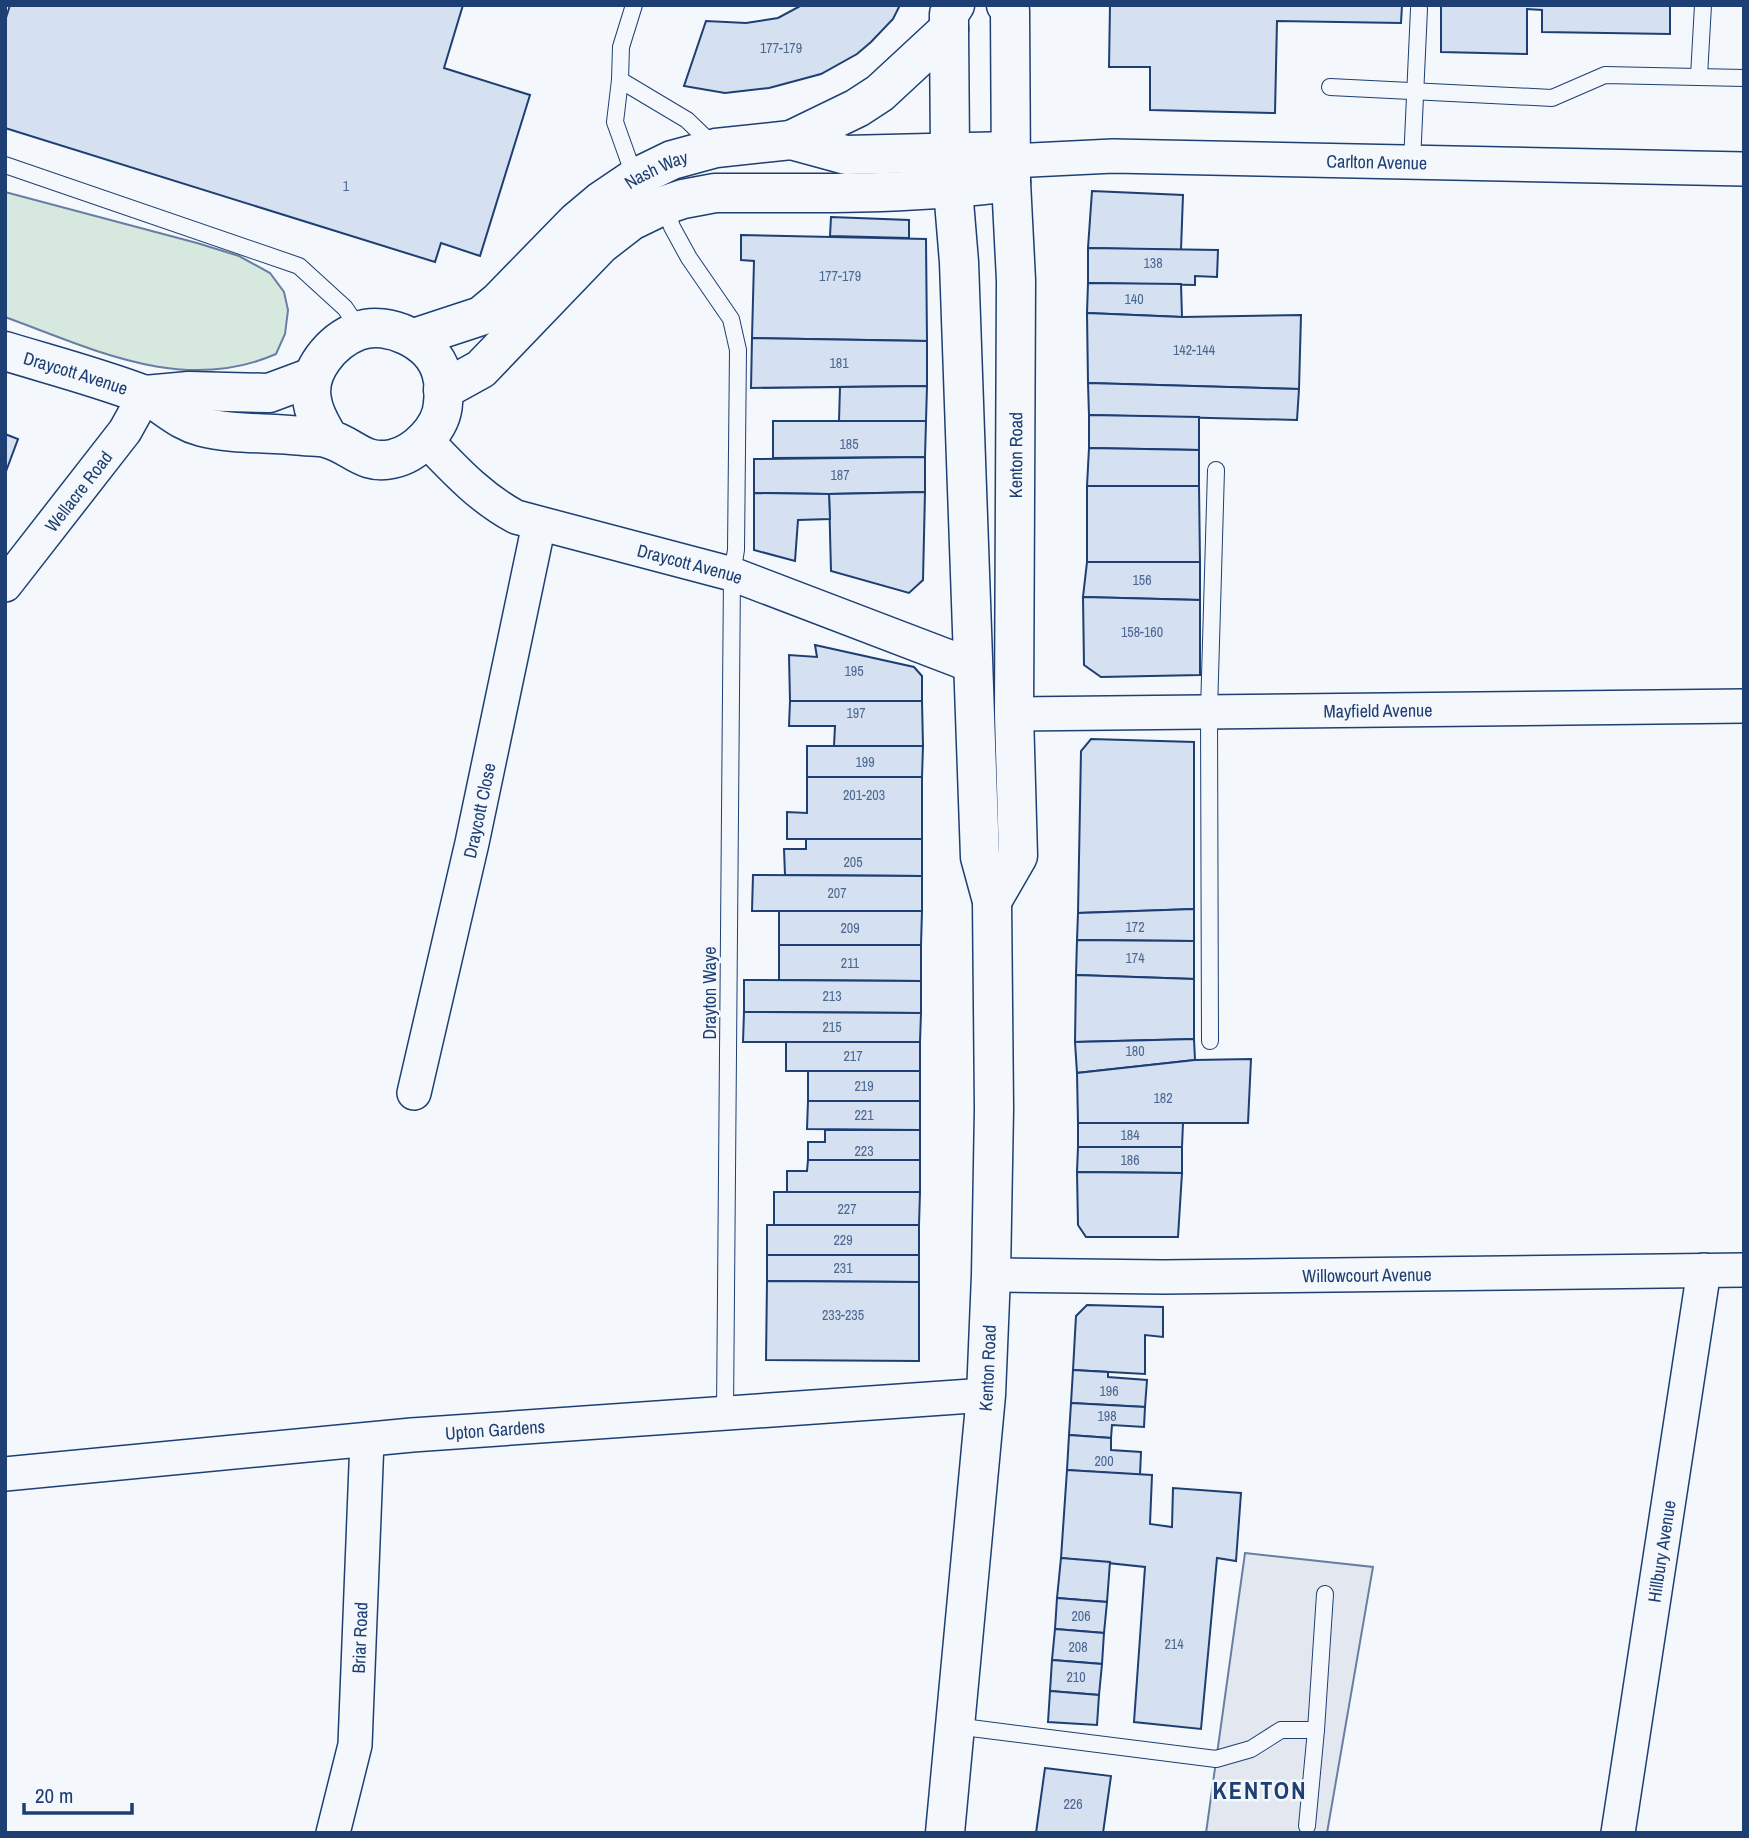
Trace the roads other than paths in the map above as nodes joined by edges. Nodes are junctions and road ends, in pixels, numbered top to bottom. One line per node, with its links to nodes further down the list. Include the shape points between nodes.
1 (634, 5): 8 (lane, via 621,47)
2 (1006, 5): 14 (main road, Kenton Road, via 1010,10)
3 (1703, 5): 6 (lane)
4 (1419, 9): 10 (lane)
5 (952, 17): 11 (main road, via 880,93); 17 (main road, Kenton Road)
6 (1699, 76): 7 (lane); 10 (lane, via 1605,75 1552,97)
7 (1744, 78)
8 (620, 80): 12 (lane, via 687,120); 18 (lane, via 615,122)
9 (1330, 87): 10 (lane)
10 (1414, 90): 13 (lane)
11 (790, 140): 12 (main road, Nash Way); 17 (main road, Nash Way, via 846,155)
12 (716, 148): 18 (main road, Nash Way, via 672,160)
13 (1412, 162): 14 (street, Carlton Avenue, via 1113,156); 16 (street, Carlton Avenue)
14 (1011, 164): 17 (main road); 35 (main road, Kenton Road, via 1016,281)
15 (5, 165): 20 (lane, via 299,266 345,308)
16 (1744, 169)
17 (951, 171): 19 (main road, Nash Way, via 715,193); 32 (main road, Kenton Road, via 959,261)
18 (635, 178): 21 (main road, Nash Way, via 576,222 481,316)
19 (665, 205): 24 (main road, Nash Way, via 631,221 600,245 481,369); 30 (lane, Drayton Waye, via 689,258 731,319 738,350)
20 (360, 330): 21 (main road, via 379,329); 23 (main road, via 331,349)
21 (414, 338): 24 (main road, via 436,361)
22 (5, 351): 25 (main road, Draycott Avenue)
23 (312, 377): 25 (main road, Draycott Avenue, via 269,393); 26 (main road, via 311,398)
24 (443, 390): 27 (main road, via 443,408)
25 (145, 395): 26 (main road, Draycott Avenue, via 186,423); 31 (street, Wellacre Road, via 125,431)
26 (329, 439): 27 (main road, Draycott Avenue, via 360,457 375,460 409,453)
27 (426, 440): 29 (street, Draycott Avenue, via 494,505)
28 (1216, 470): 34 (lane)
29 (539, 524): 30 (street, Draycott Avenue); 38 (street, Draycott Close)
30 (732, 574): 32 (street, Draycott Avenue); 43 (lane, Drayton Waye)
31 (5, 585)
32 (973, 666): 36 (main road, Kenton Road, via 980,857)
33 (1744, 706): 34 (street, Mayfield Avenue)
34 (1209, 711): 35 (street, Mayfield Avenue); 37 (lane)
35 (1014, 714): 36 (main road, Kenton Road, via 1018,856)
36 (992, 901): 41 (main road, Kenton Road)
37 (1210, 1041)
38 (414, 1093)
39 (1704, 1270): 40 (street, Willowcourt Avenue); 41 (street, Willowcourt Avenue); 52 (street, Hillbury Avenue)
40 (1744, 1270)
41 (991, 1275): 42 (main road, Kenton Road)
42 (986, 1395): 43 (street, Upton Gardens); 47 (main road, Kenton Road)
43 (725, 1412): 44 (street, Upton Gardens)
44 (367, 1440): 45 (street, Upton Gardens); 50 (street, Briar Road, via 355,1745)
45 (5, 1474)
46 (1325, 1594): 48 (lane)
47 (955, 1726): 48 (lane, via 1216,1759 1251,1749 1281,1730); 51 (main road, Kenton Road)
48 (1316, 1730): 49 (lane)
49 (1307, 1826)
50 (333, 1833)
51 (944, 1833)
52 (1618, 1833)

